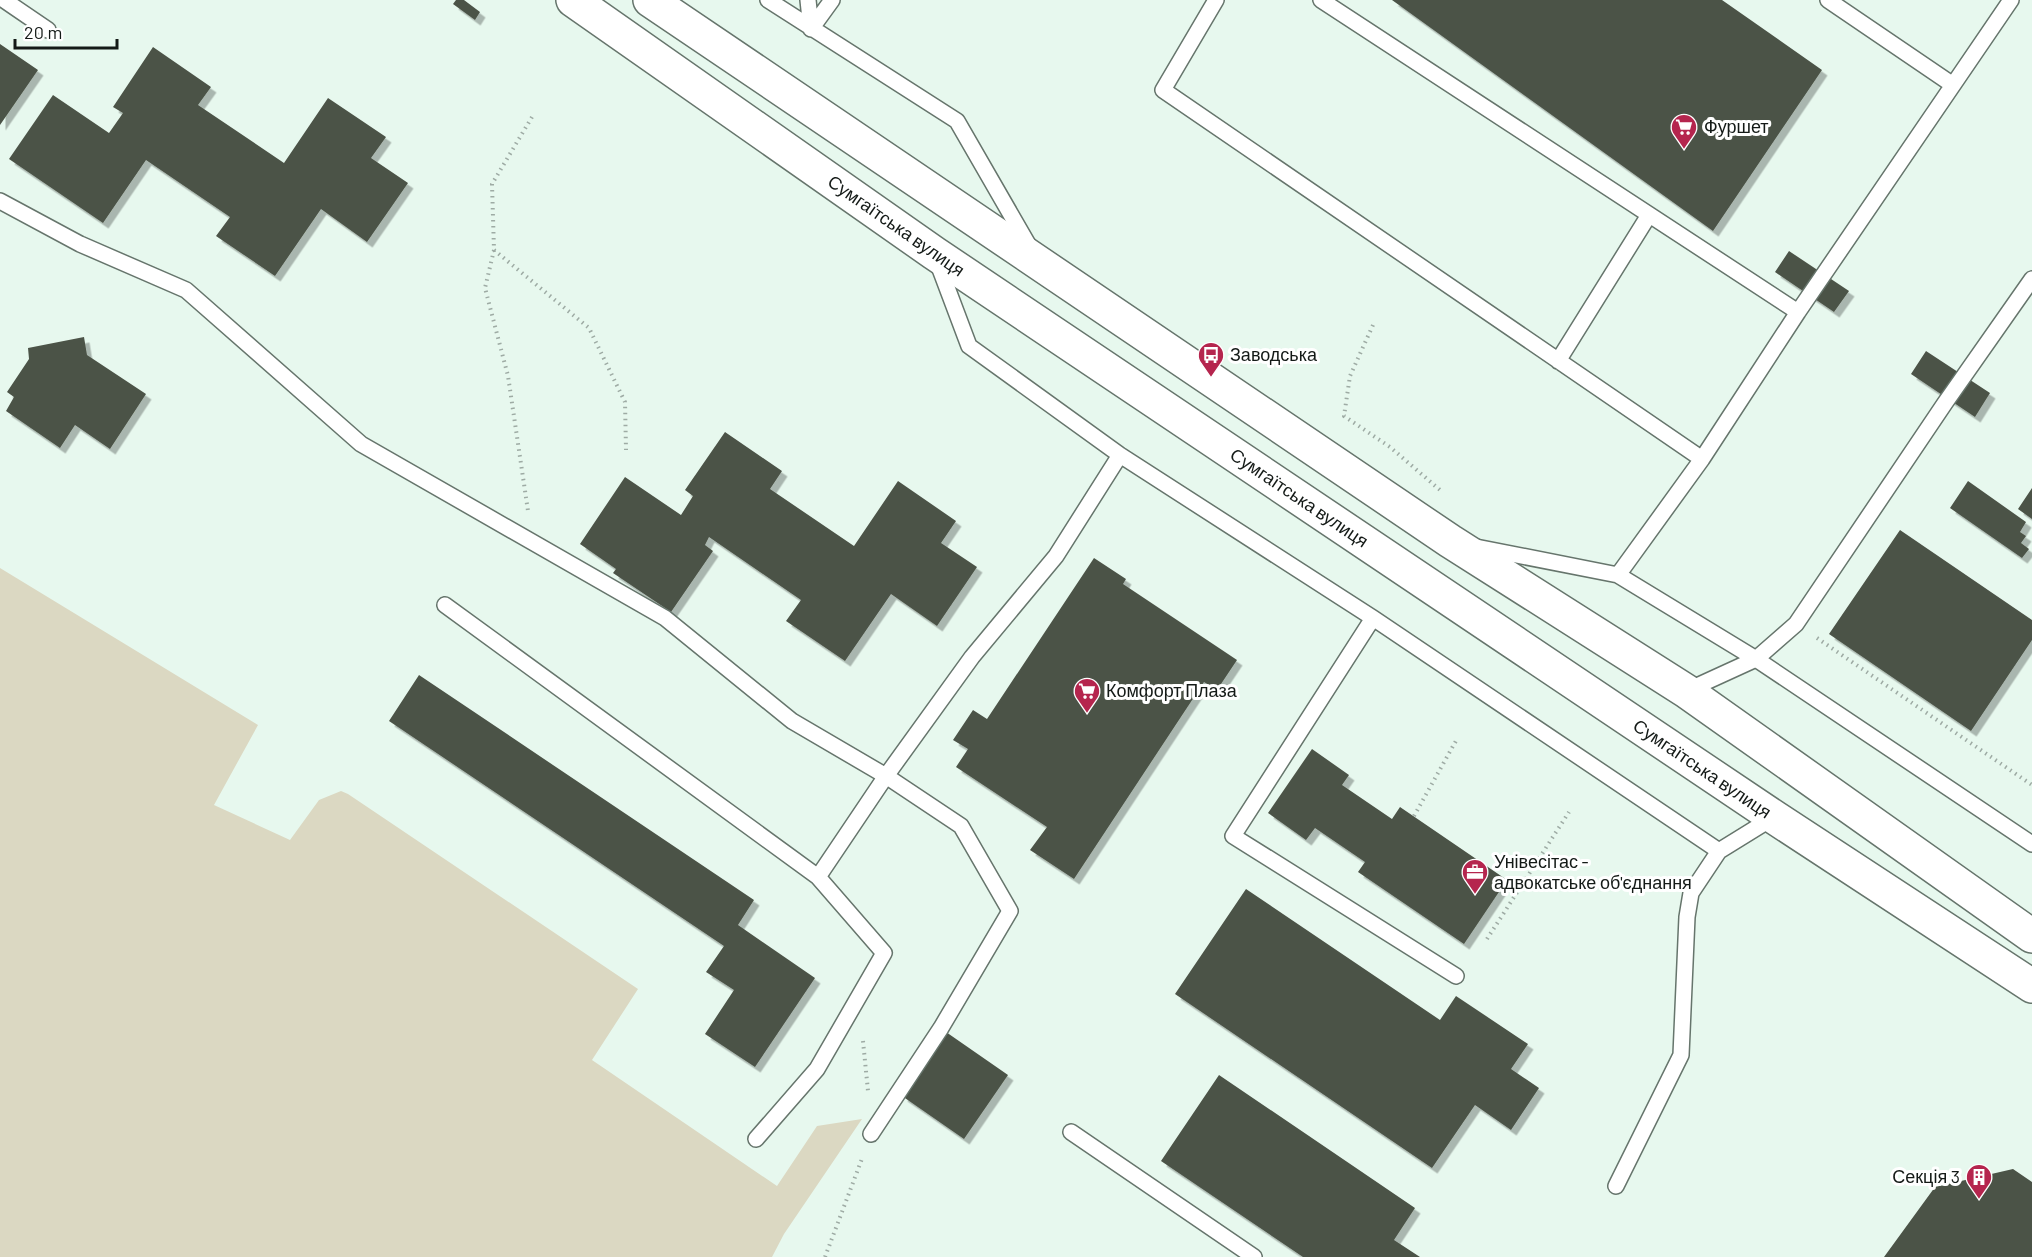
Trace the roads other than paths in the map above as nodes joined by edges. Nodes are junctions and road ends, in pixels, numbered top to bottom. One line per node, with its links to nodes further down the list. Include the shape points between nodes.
1 (4, 0): 12 (lane)
2 (573, 0): 16 (main road, Сумгаїтська вулиця)
3 (650, 0): 17 (main road)
4 (768, 0): 11 (lane)
5 (808, 0): 11 (lane)
6 (832, 0): 11 (lane)
7 (1216, 0): 20 (lane, via 1164,90)
8 (1321, 0): 15 (lane)
9 (1828, 0): 13 (lane)
10 (2011, 0): 13 (lane)
11 (811, 29): 17 (lane, via 957,121)
12 (48, 30)
13 (1953, 85): 19 (lane)
14 (0, 201): 29 (lane, via 80,244 186,290 361,444 665,618 792,722)
15 (1649, 215): 19 (lane); 20 (lane)
16 (934, 253): 21 (lane, via 969,346); 30 (main road, Сумгаїтська вулиця)
17 (1040, 264): 23 (main road)
18 (2032, 279): 27 (lane, via 1796,624)
19 (1798, 312): 22 (lane)
20 (1558, 361): 22 (lane)
21 (1120, 455): 26 (lane); 29 (lane, via 1056,556 972,657)
22 (1702, 459): 24 (lane)
23 (1450, 542): 24 (lane); 28 (main road)
24 (1618, 575): 27 (lane)
25 (445, 605): 33 (lane)
26 (1373, 618): 32 (lane); 37 (lane, via 1233,836)
27 (1756, 659): 28 (lane); 31 (lane)
28 (1686, 691): 34 (main road)
29 (886, 776): 33 (lane); 40 (lane, via 961,826 1010,911 941,1028)
30 (1774, 817): 32 (lane); 35 (main road, Сумгаїтська вулиця)
31 (2032, 844)
32 (1719, 851): 42 (lane, via 1691,893 1681,1054)
33 (818, 877): 41 (lane, via 884,953 817,1069)
34 (1966, 890): 35 (main road); 36 (main road)
35 (1941, 927): 38 (main road, Сумгаїтська вулиця)
36 (2032, 936)
37 (1456, 976)
38 (2032, 986)
39 (1071, 1132): 43 (lane)
40 (871, 1134)
41 (756, 1139)
42 (1616, 1186)
43 (1254, 1257)

